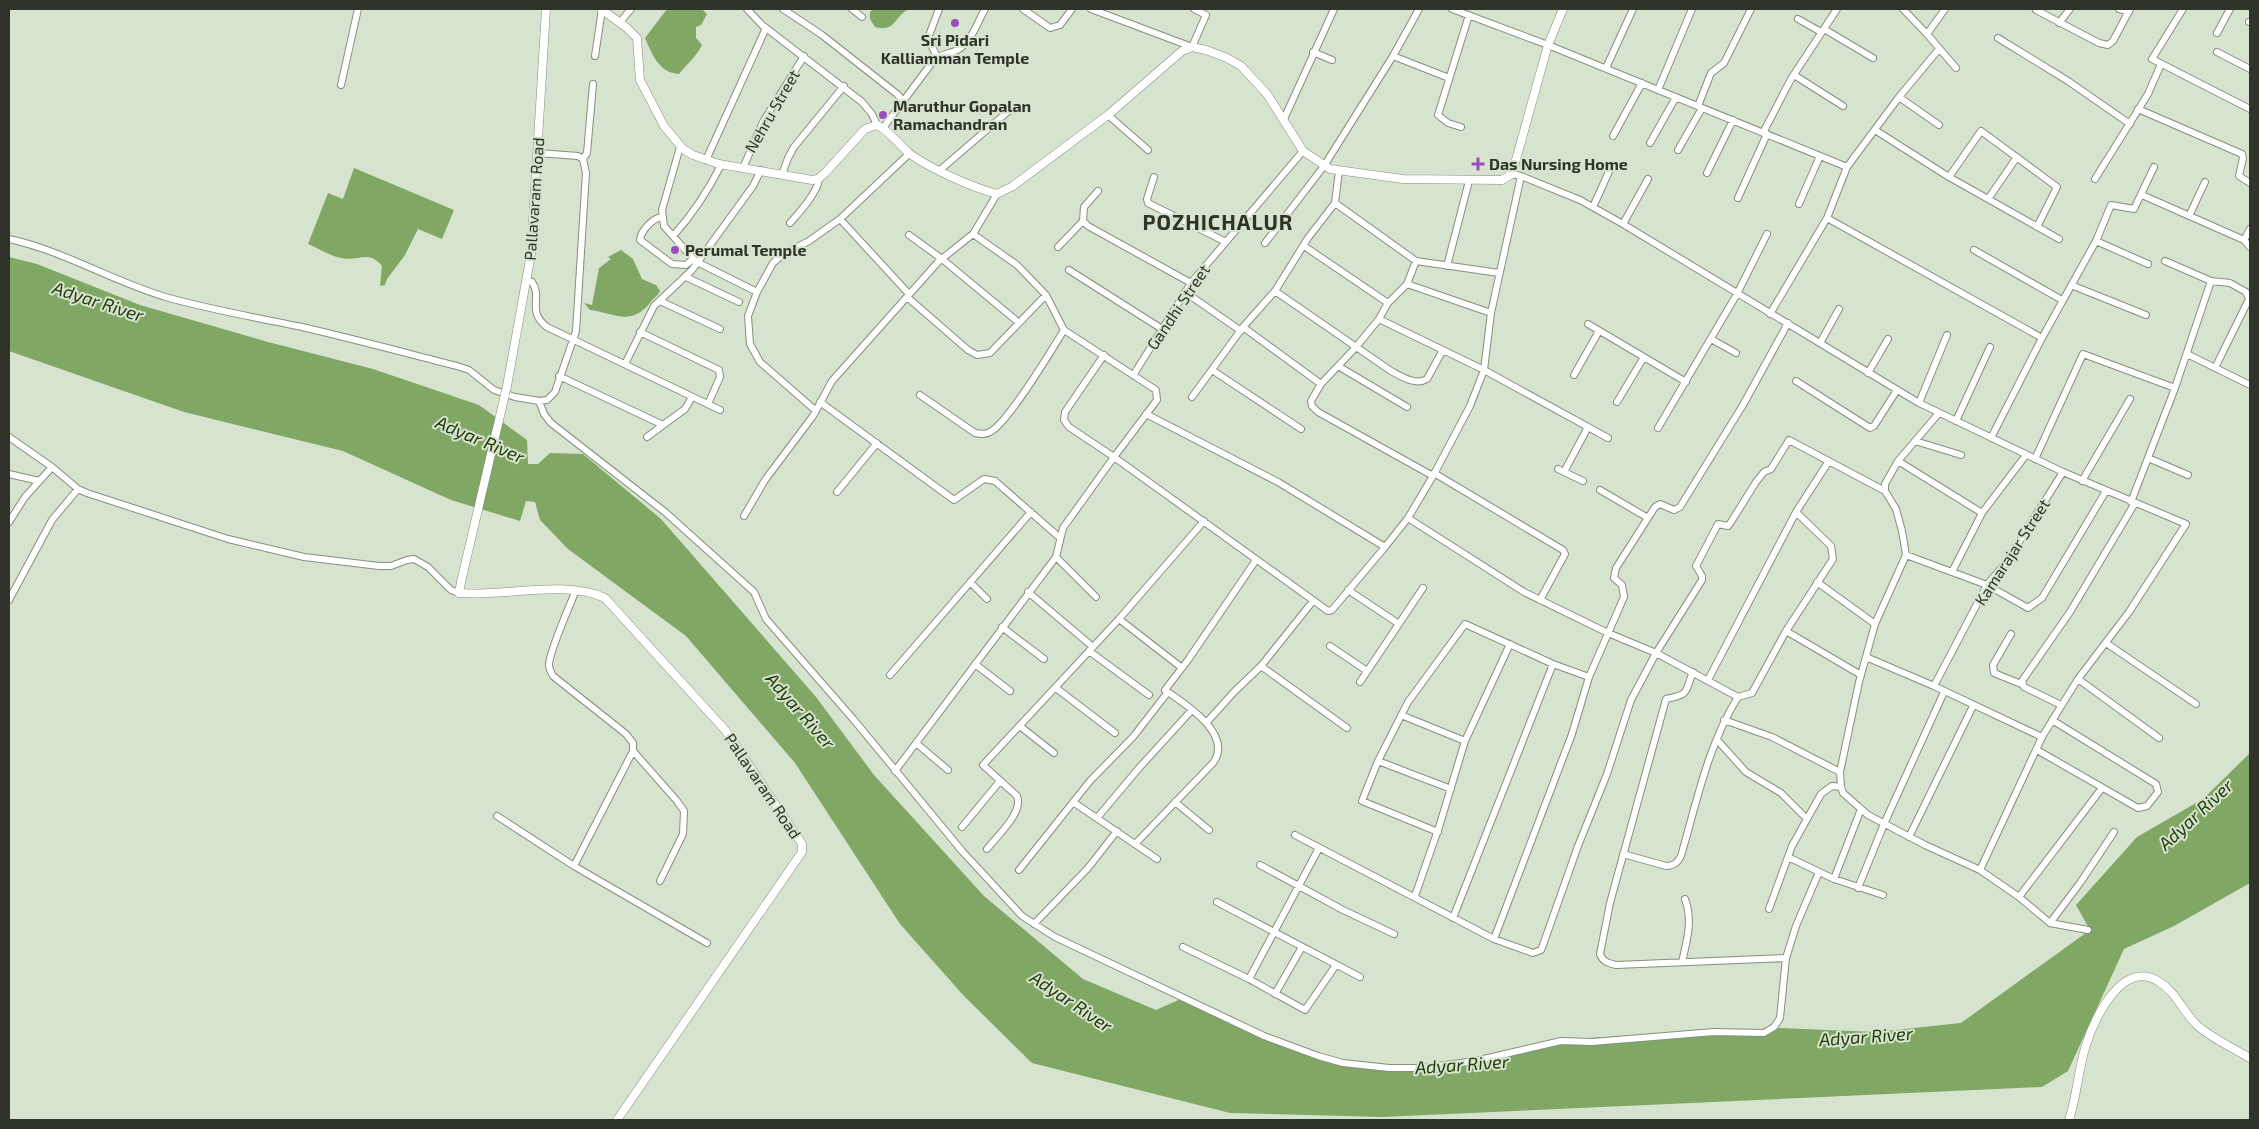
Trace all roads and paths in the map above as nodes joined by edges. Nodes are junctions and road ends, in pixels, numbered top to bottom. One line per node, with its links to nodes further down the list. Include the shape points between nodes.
1 (358, 9): 60 (street)
2 (546, 9): 86 (street, Pallavaram Road)
3 (602, 9): 34 (street); 46 (street)
4 (631, 9): 34 (street)
5 (748, 9): 36 (street)
6 (783, 9): 65 (street, via 822,35)
7 (852, 9): 32 (street)
8 (939, 9): 49 (street, via 928,38)
9 (985, 9): 49 (street, via 964,46)
10 (1022, 9): 11 (street, via 1050,28 1060,25)
11 (1072, 9)
12 (1091, 9): 42 (street)
13 (1194, 9): 30 (street)
14 (1334, 9): 44 (street)
15 (1419, 9): 48 (street)
16 (1452, 9): 31 (street)
17 (1563, 9): 41 (street)
18 (1633, 9): 53 (street)
19 (1692, 9): 62 (street)
20 (1751, 9): 67 (street, via 1724,63 1711,73)
21 (1837, 9): 37 (street)
22 (1902, 9): 38 (street)
23 (1945, 9): 38 (street)
24 (2070, 9): 35 (street)
25 (2119, 9): 29 (street)
26 (2183, 9): 52 (street, via 2152,59)
27 (2230, 9): 39 (street)
28 (2036, 10): 35 (street)
29 (2129, 10): 35 (street, via 2108,45)
30 (1208, 12): 42 (street)
31 (1469, 15): 41 (street); 57 (street)
32 (862, 17)
33 (1798, 19): 37 (street)
34 (620, 22): 82 (street, via 637,38 640,80 664,126)
35 (2059, 23)
36 (766, 28): 47 (street); 91 (street)
37 (1822, 31): 50 (street); 56 (street)
38 (1927, 34): 43 (street)
39 (2217, 34)
40 (1998, 38): 74 (street)
41 (1548, 44): 53 (street); 102 (street)
42 (1192, 47): 71 (street, via 1182,51); 72 (street, via 1241,66 1264,89)
43 (1939, 49): 54 (street); 64 (street)
44 (1313, 52): 51 (street); 72 (street)
45 (2217, 52): 55 (street)
46 (595, 56)
47 (804, 56): 61 (street); 96 (street, Nehru Street, via 763,122)
48 (1393, 56): 57 (street); 93 (street)
49 (937, 57): 65 (street)
50 (1873, 58)
51 (1332, 60)
52 (2162, 64): 69 (street); 70 (street)
53 (1606, 68): 59 (street)
54 (1956, 68)
55 (2250, 69)
56 (1794, 75): 66 (street); 79 (street)
57 (1449, 78): 77 (street, via 1438,115 1448,123)
58 (593, 84): 90 (street, via 588,153)
59 (1642, 84): 62 (street); 80 (street)
60 (340, 85)
61 (844, 86): 76 (street, via 862,102); 103 (street, via 794,147)
62 (1658, 90): 63 (street)
63 (1676, 97): 67 (street); 81 (street)
64 (1899, 97): 75 (street); 78 (street)
65 (903, 101): 76 (street)
66 (1843, 106)
67 (1700, 107): 73 (street); 84 (street)
68 (1011, 109): 99 (street)
69 (2138, 109): 74 (street); 112 (street, via 2244,156 2239,176)
70 (2250, 109)
71 (1108, 115): 83 (street); 114 (street, via 1013,186)
72 (1284, 119): 85 (street)
73 (1733, 120): 79 (street); 101 (street)
74 (2130, 124): 109 (street)
75 (1939, 125)
76 (880, 126): 87 (street); 107 (street, via 865,129)
77 (1462, 127)
78 (1875, 130): 94 (street); 106 (street)
79 (1765, 134): 88 (street); 116 (street)
80 (1613, 136)
81 (1650, 143)
82 (680, 147): 91 (street); 121 (street)
83 (1148, 150)
84 (1678, 150)
85 (1304, 151): 93 (street); 138 (street, Gandhi Street)
86 (538, 153): 90 (street, via 578,156); 153 (street, Pallavaram Road)
87 (910, 153): 99 (street); 124 (street)
88 (1820, 156): 94 (street); 119 (street)
89 (2017, 157): 106 (street, via 1981,131); 117 (street); 128 (street, via 2057,187)
90 (583, 160): 187 (street, via 586,173)
91 (706, 160): 92 (street)
92 (721, 164): 96 (street); 133 (street, via 706,193)
93 (1324, 166): 100 (street); 139 (street)
94 (1846, 167): 123 (street)
95 (2154, 167): 115 (street)
96 (742, 168): 98 (street)
97 (1611, 168): 120 (street)
98 (761, 170): 103 (street); 145 (street, via 753,186)
99 (940, 170): 114 (street)
100 (1339, 171): 110 (street, via 1403,179); 118 (street)
101 (1707, 173)
102 (1512, 174): 104 (street); 110 (street, via 1496,182)
103 (782, 175): 107 (street, via 812,180)
104 (1521, 176): 120 (street); 151 (street)
105 (1154, 177): 138 (street, via 1148,203)
106 (1949, 177): 117 (street)
107 (819, 178): 126 (street, via 804,207)
108 (1648, 179): 127 (street)
109 (2095, 179)
110 (1469, 181): 149 (street)
111 (2205, 182): 122 (street)
112 (2250, 183)
113 (1098, 191): 125 (street, via 1084,207)
114 (997, 194): 130 (street)
115 (2142, 195): 122 (street); 137 (street, via 2134,209 2111,205)
116 (1738, 198)
117 (1988, 199): 128 (street)
118 (1335, 203): 140 (street); 147 (street)
119 (1799, 204)
120 (1593, 207): 127 (street)
121 (662, 216): 133 (street, via 664,226); 145 (street, via 640,235 640,240 672,264 686,265)
122 (2189, 216): 136 (street)
123 (1827, 218): 171 (street); 184 (street)
124 (840, 219): 159 (street, via 809,241 782,254 773,263); 162 (street)
125 (1083, 221): 141 (street); 155 (street)
126 (790, 223)
127 (1623, 224): 161 (street)
128 (2038, 227): 135 (street)
129 (2250, 229): 136 (street)
130 (973, 234): 144 (street); 163 (street, via 1017,265)
131 (1767, 234): 161 (street)
132 (908, 235): 144 (street)
133 (673, 236): 145 (street)
134 (9, 238): 215 (street, via 71,258 119,281 160,295 457,366 470,370 499,393)
135 (2059, 239)
136 (2244, 240): 142 (street)
137 (2096, 241): 148 (street); 157 (street)
138 (1226, 242): 155 (street, Gandhi Street)
139 (1265, 243)
140 (1304, 246): 158 (street); 168 (street)
141 (1058, 247)
142 (2250, 247)
143 (1974, 250): 165 (street)
144 (942, 258): 162 (street); 174 (street)
145 (695, 261): 152 (street); 159 (street)
146 (2165, 261): 154 (street)
147 (1416, 262): 149 (street); 156 (street)
148 (2148, 264)
149 (1447, 266): 151 (street)
150 (1069, 270): 178 (street)
151 (1499, 273): 170 (street)
152 (686, 277): 166 (street); 167 (street)
153 (528, 281): 187 (street, via 535,286 538,320); 278 (street, Pallavaram Road, bridge)
154 (2211, 281): 164 (street, via 2230,283 2246,292); 193 (street)
155 (1192, 283): 160 (street, Gandhi Street)
156 (1407, 284): 168 (street); 170 (street)
157 (2071, 285): 165 (street); 172 (street)
158 (1275, 291): 179 (street); 189 (street)
159 (757, 292): 222 (street, via 748,316 750,344 760,362)
160 (1185, 292): 178 (street, Gandhi Street); 179 (street)
161 (1737, 294): 171 (street); 185 (street)
162 (908, 296): 174 (street, via 968,350 977,354 990,353); 216 (street, via 832,381)
163 (1046, 296): 174 (street); 180 (street)
164 (2250, 299): 198 (street)
165 (2062, 300): 184 (street)
166 (660, 301): 177 (street); 182 (street, via 649,313)
167 (739, 302)
168 (1388, 303): 173 (street)
169 (1839, 309): 188 (street)
170 (1491, 313): 200 (street)
171 (1770, 314): 175 (street)
172 (2146, 315)
173 (1379, 319): 189 (street); 191 (street)
174 (1018, 322)
175 (1788, 323): 188 (street); 262 (street, via 1743,405 1680,507 1674,510 1660,504)
176 (1588, 324): 181 (street)
177 (720, 329)
178 (1162, 329): 202 (street, Gandhi Street)
179 (1242, 329): 199 (street); 207 (street)
180 (1064, 330): 194 (street); 211 (street, via 1009,414 992,431 975,433)
181 (1599, 331): 195 (street); 203 (street)
182 (640, 332): 196 (street); 219 (street, via 718,370 720,377)
183 (1947, 335): 218 (street)
184 (2042, 338): 233 (street)
185 (1711, 339): 192 (street); 206 (street)
186 (1888, 339): 201 (street)
187 (574, 340): 196 (street); 204 (street)
188 (1820, 343): 201 (street)
189 (1356, 347): 191 (street, via 1401,376 1423,382 1431,375); 197 (street)
190 (1990, 347): 225 (street)
191 (1443, 350): 200 (street)
192 (1736, 353)
193 (2187, 354): 198 (street); 209 (street)
194 (1104, 356): 202 (street); 238 (street, via 1065,412 1064,420 1069,427)
195 (1644, 357): 206 (street); 217 (street)
196 (624, 364): 212 (street)
197 (1338, 366): 207 (street); 220 (street)
198 (2215, 368): 208 (street)
199 (1212, 370): 213 (street); 229 (street)
200 (1484, 370): 227 (street); 246 (street, via 1470,406)
201 (1868, 373): 210 (street)
202 (1134, 374): 224 (street, via 1158,394)
203 (1574, 375)
204 (560, 376): 215 (street, via 552,396); 226 (street)
205 (1796, 381): 210 (street, via 1870,428)
206 (1686, 382): 228 (street)
207 (1321, 384): 246 (street, via 1311,401 1318,412)
208 (2250, 385)
209 (2175, 388): 239 (street); 240 (street, via 2083,354)
210 (1897, 390): 218 (street)
211 (920, 395)
212 (692, 396): 219 (street); 226 (street, via 684,409)
213 (1192, 397)
214 (2130, 399): 249 (street)
215 (539, 401): 339 (street, via 551,422 660,508 754,592 766,620)
216 (820, 402): 222 (street); 235 (street)
217 (1617, 402)
218 (1919, 403): 223 (street)
219 (708, 404): 221 (street)
220 (1407, 407)
221 (720, 410)
222 (816, 410): 260 (street, via 765,480)
223 (1939, 413): 225 (street); 234 (street)
224 (1146, 414): 238 (street); 266 (street, via 1278,482)
225 (1956, 421): 233 (street)
226 (663, 425): 231 (street)
227 (1588, 427): 232 (street); 250 (street, via 1561,470)
228 (1658, 428)
229 (1301, 429)
230 (9, 437): 243 (street)
231 (647, 437)
232 (1608, 438)
233 (1991, 438): 237 (street)
234 (1915, 441): 236 (street); 242 (street)
235 (877, 443): 255 (street); 257 (street, via 954,500 984,479 989,479)
236 (1961, 455)
237 (2026, 455): 240 (street); 259 (street)
238 (1114, 457): 263 (street); 265 (street)
239 (2148, 458): 247 (street); 256 (street)
240 (2034, 459): 244 (street)
241 (1829, 461): 253 (street); 258 (street); 295 (street, via 1793,441 1787,441 1771,469 1756,482 1732,522 1728,526 1716,526 1696,566 1702,580)
242 (1898, 461): 253 (street, via 1885,484); 259 (street)
243 (52, 466): 248 (street); 251 (street)
244 (2063, 472): 249 (street); 273 (street, Kamarajar Street, via 2007,561)
245 (9, 474): 248 (street)
246 (1434, 474): 261 (street); 282 (street, via 1564,550)
247 (2188, 475)
248 (39, 481): 264 (street)
249 (2082, 481): 254 (street)
250 (1584, 482)
251 (78, 490): 278 (street, via 228,539 304,557 379,566 414,559 428,567 450,590); 281 (street, via 52,520)
252 (1600, 490): 262 (street)
253 (1885, 491): 267 (street, via 1896,509)
254 (2106, 491): 256 (street); 273 (street, via 2042,598 2033,606 2028,608)
255 (837, 492)
256 (2133, 502): 291 (street, via 2186,524); 310 (street, via 2070,612)
257 (1030, 512): 265 (street); 271 (street)
258 (1796, 512): 272 (street, via 1831,546 1833,558); 308 (street)
259 (1982, 514): 270 (street)
260 (744, 516)
261 (1408, 518): 266 (street); 282 (street)
262 (1648, 518): 289 (street, via 1616,568 1614,578 1625,592)
263 (1204, 521): 269 (street); 284 (street)
264 (9, 522)
265 (1059, 537): 268 (street)
266 (1385, 547): 276 (street)
267 (1906, 554): 270 (street); 286 (street)
268 (1056, 557): 277 (street); 279 (street)
269 (1256, 560): 283 (street); 301 (street)
270 (1952, 572): 273 (street)
271 (970, 582): 280 (street); 304 (street)
272 (1817, 582): 286 (street); 288 (street)
273 (1987, 585): 311 (street, Kamarajar Street)
274 (1423, 588): 285 (street)
275 (576, 590): 278 (street, Pallavaram Road, via 480,595); 335 (street, via 548,663 550,670 553,676 626,734 633,743); 397 (street, Pallavaram Road, via 593,592 605,598 717,719 802,844 802,852)
276 (1348, 590): 283 (street, via 1331,611); 285 (street)
277 (1028, 592): 287 (street); 294 (street)
278 (459, 593)
279 (1096, 598)
280 (987, 599)
281 (9, 600)
282 (1540, 600): 289 (street)
283 (1313, 601): 300 (street)
284 (1119, 619): 294 (street); 301 (street)
285 (1399, 624): 302 (street)
286 (1875, 624): 296 (street)
287 (1002, 628): 297 (street); 298 (street)
288 (1786, 631): 305 (street); 317 (street, via 1752,693)
289 (1608, 632): 295 (street); 306 (street)
290 (2011, 634): 310 (street, via 1993,670)
291 (2106, 643): 307 (street); 318 (street)
292 (1510, 644): 299 (street); 322 (street, via 1465,624); 331 (street)
293 (1330, 646): 302 (street)
294 (1091, 649): 312 (street); 316 (street)
295 (1656, 653): 303 (street); 386 (street, via 1631,700 1607,774 1540,950 1533,953)
296 (1866, 657): 305 (street); 311 (street)
297 (1044, 659)
298 (975, 664): 313 (street); 333 (street)
299 (1553, 664): 306 (street); 380 (street)
300 (1261, 666): 325 (street); 327 (street)
301 (1182, 668): 314 (street, via 1165,690)
302 (1367, 671): 309 (street)
303 (1693, 672): 308 (street); 362 (street, via 1684,694 1666,699)
304 (890, 675)
305 (1861, 675): 340 (street)
306 (1589, 677): 386 (street, via 1572,734)
307 (2078, 679): 319 (street); 330 (street)
308 (1708, 680): 317 (street)
309 (1360, 682)
310 (2021, 684): 319 (street)
311 (1934, 686): 315 (street)
312 (1056, 688): 326 (street); 328 (street)
313 (1010, 691)
314 (1168, 692): 321 (street); 345 (street, via 1133,737)
315 (1944, 692): 320 (street); 351 (street)
316 (1149, 695)
317 (1738, 697): 323 (street)
318 (2196, 704)
319 (2061, 705): 324 (street)
320 (1973, 706): 329 (street); 358 (street)
321 (1191, 710): 325 (street); 349 (street)
322 (1401, 715): 331 (street); 337 (street)
323 (1724, 720): 332 (street); 340 (street, via 1772,737)
324 (2052, 720): 329 (street); 343 (street, via 2158,787 2158,792 2147,806 2138,808)
325 (1207, 722): 346 (street, via 1218,744 1218,755)
326 (1021, 726): 336 (street); 341 (street, via 983,765)
327 (1347, 728)
328 (1115, 733)
329 (2042, 737): 334 (street)
330 (2159, 738)
331 (1465, 741): 344 (street)
332 (1718, 741): 350 (street, via 1746,772 1781,793); 362 (street, via 1704,771 1677,863 1666,866)
333 (916, 743): 338 (street); 339 (street)
334 (2037, 750): 343 (street); 368 (street)
335 (633, 751): 366 (street); 371 (street, via 684,811 683,834)
336 (1054, 753)
337 (1378, 761): 344 (street); 355 (street, via 1362,800)
338 (948, 770)
339 (895, 771): 382 (street, via 1003,898)
340 (1840, 772): 342 (street)
341 (1000, 781): 352 (street); 361 (street, via 1017,796 1019,807)
342 (1841, 787): 347 (street, via 1849,800); 350 (street, via 1826,788)
343 (2102, 788): 376 (street)
344 (1451, 789): 355 (street)
345 (1073, 802): 349 (street); 367 (street)
346 (1175, 802): 353 (street); 359 (street)
347 (1861, 809): 351 (street); 370 (street)
348 (496, 816): 366 (street)
349 (1097, 818): 354 (street)
350 (1807, 819): 363 (street)
351 (1884, 824): 358 (street); 373 (street)
352 (962, 826)
353 (1209, 830)
354 (1117, 831): 359 (street); 382 (street, via 1088,868)
355 (1438, 832): 375 (street)
356 (2114, 832): 381 (street)
357 (1295, 835): 360 (street)
358 (1909, 837): 368 (street)
359 (1136, 843): 364 (street)
360 (1319, 848): 372 (street); 375 (street)
361 (987, 849)
362 (1623, 854): 391 (street, via 1601,944 1602,959 1616,965)
363 (1788, 857): 369 (street); 379 (street)
364 (1157, 859)
365 (1260, 865): 372 (street)
366 (574, 866): 387 (street)
367 (1018, 870)
368 (1980, 870): 376 (street)
369 (1819, 872): 370 (street); 390 (street)
370 (1834, 879): 373 (street)
371 (660, 881)
372 (1299, 886): 384 (street); 385 (street)
373 (1858, 888): 374 (street)
374 (1883, 895)
375 (1415, 896): 380 (street)
376 (2019, 897): 381 (street)
377 (1686, 899): 391 (street, via 1690,925)
378 (1218, 902): 384 (street)
379 (1769, 909)
380 (1453, 918): 386 (street)
381 (2050, 923): 383 (street)
382 (1034, 924): 390 (street, via 1090,954 1282,1043 1344,1063 1389,1068 1445,1066 1561,1041 1592,1042 1714,1032 1764,1033 1780,1018)
383 (2088, 930)
384 (1275, 932): 389 (street); 394 (street)
385 (1394, 934)
386 (1494, 939)
387 (707, 942)
388 (1183, 947): 394 (street)
389 (1302, 947): 392 (street); 395 (street)
390 (1786, 958): 391 (street)
391 (1682, 962)
392 (1336, 965): 393 (street); 395 (street, via 1304,1010)
393 (1360, 977)
394 (1249, 979): 395 (street)
395 (1275, 994)
396 (2250, 1058): 398 (street, via 2199,1026 2179,999 2162,984 2145,976 2129,978 2103,1006 2090,1032)
397 (617, 1120)
398 (2069, 1120)

